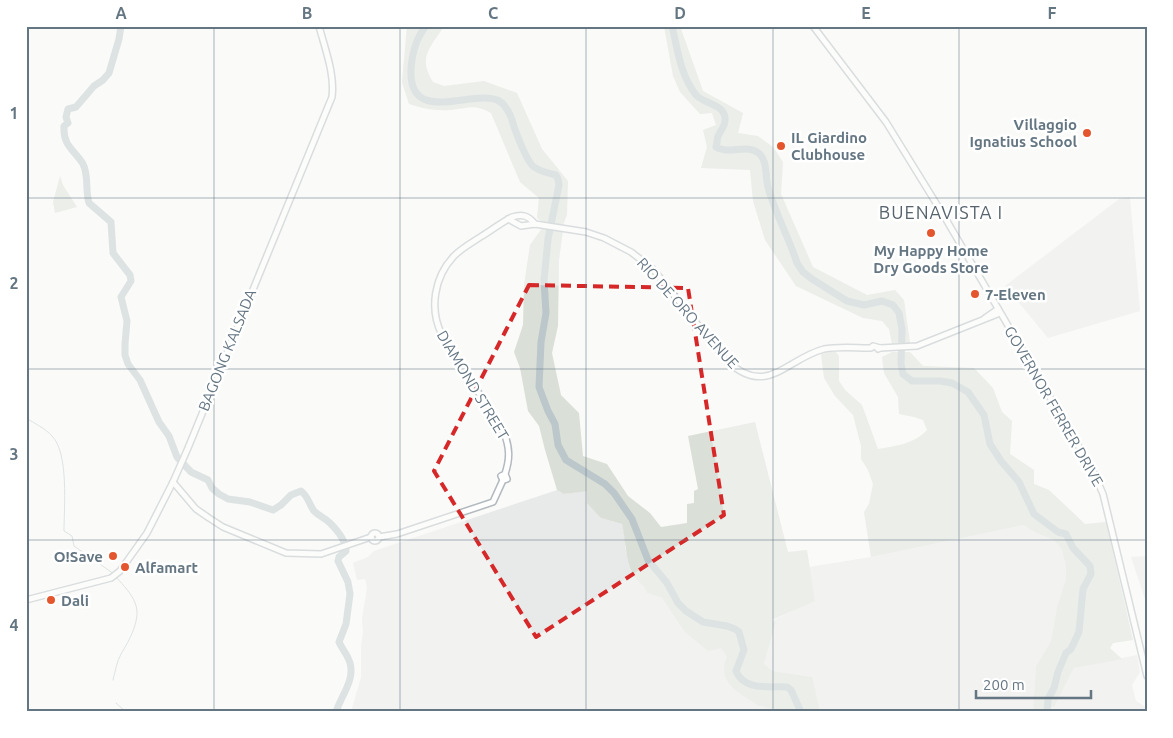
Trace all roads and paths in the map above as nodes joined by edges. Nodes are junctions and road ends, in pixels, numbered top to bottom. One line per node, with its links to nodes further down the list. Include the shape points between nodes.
1 (319, 26): 6 (street, BAGONG KALSADA, via 334,88 332,97)
2 (814, 26): 5 (street, GOVERNOR FERRER DRIVE, via 886,122)
3 (508, 219): 4 (street, RIO DE ORO AVENUE, via 521,226); 4 (street, RIO DE ORO AVENUE, via 523,216); 6 (street, DIAMOND STREET, via 466,246 449,262 439,279 434,301 438,327 447,345 504,433 509,450 505,474 501,476 503,480 493,502 393,535 379,537 372,534 318,554 286,553 209,518)
4 (534, 224): 5 (street, RIO DE ORO AVENUE, via 586,232 618,244 644,260 727,361 750,376 775,374 831,348 892,348 928,343)
5 (999, 311): 8 (street, GOVERNOR FERRER DRIVE, via 1098,482)
6 (173, 482): 7 (street, BAGONG KALSADA, via 147,534 115,576)
7 (26, 600)
8 (1147, 676)

